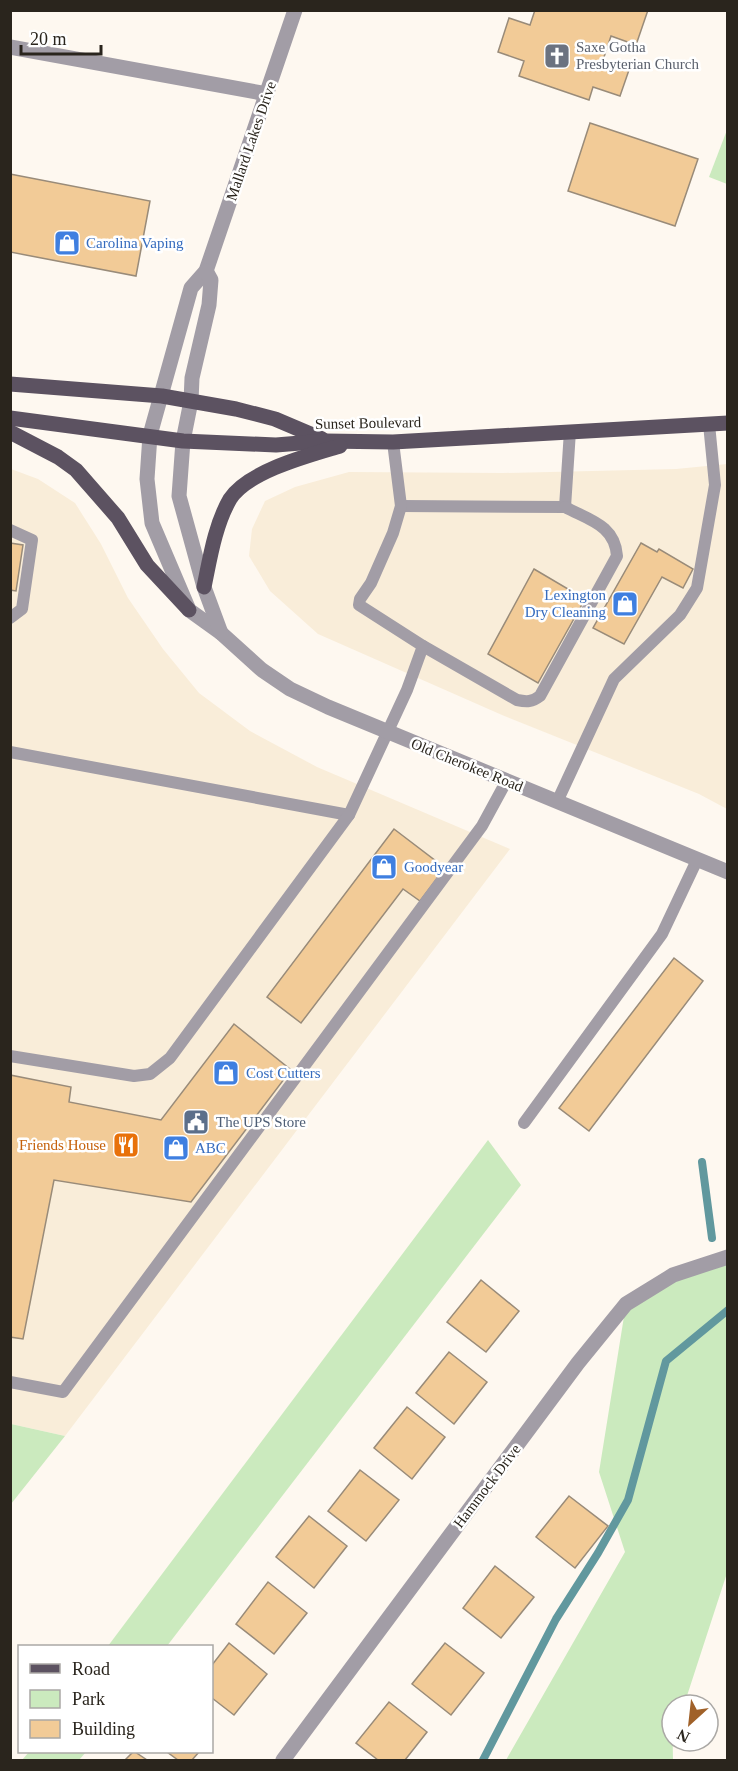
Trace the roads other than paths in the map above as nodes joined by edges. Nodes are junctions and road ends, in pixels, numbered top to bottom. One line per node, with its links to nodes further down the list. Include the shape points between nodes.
1 (295, 10): 3 (street, Mallard Lakes Drive)
2 (10, 47): 3 (street)
3 (267, 94): 4 (street, Mallard Lakes Drive)
4 (206, 271): 6 (street, Mallard Lakes Drive, via 191,288); 7 (street, Mallard Lakes Drive, via 211,280 209,305 192,378)
5 (10, 384): 6 (main road)
6 (162, 396): 7 (main road); 13 (street, Mallard Lakes Drive)
7 (191, 401): 14 (street, Mallard Lakes Drive); 15 (main road, via 275,419)
8 (10, 418): 13 (main road, Sunset Boulevard)
9 (728, 423): 10 (main road, Sunset Boulevard)
10 (709, 424): 11 (main road, Sunset Boulevard); 29 (lane, via 715,485 697,588 680,615 614,679)
11 (570, 431): 17 (main road, Sunset Boulevard); 19 (lane)
12 (10, 432): 22 (main road, via 76,470 118,518 147,566)
13 (150, 435): 14 (main road, Sunset Boulevard); 22 (street, via 147,479 152,523)
14 (183, 441): 15 (main road, Sunset Boulevard, via 276,445); 21 (street, Old Cherokee Road, via 178,496)
15 (325, 441): 16 (main road, Sunset Boulevard)
16 (354, 442): 17 (main road, Sunset Boulevard); 21 (main road, via 290,460 250,481 231,497 220,523)
17 (393, 442): 18 (lane)
18 (401, 506): 19 (lane); 25 (lane, via 393,533 359,605)
19 (565, 507): 25 (lane, via 612,535 617,556 540,696 526,702 517,700)
20 (10, 530): 23 (lane, via 32,540 22,609)
21 (204, 587): 24 (street, Old Cherokee Road)
22 (189, 610): 24 (street, Old Cherokee Road)
23 (10, 618)
24 (221, 633): 26 (street, Old Cherokee Road, via 290,689)
25 (423, 646): 26 (lane)
26 (387, 732): 28 (street, Old Cherokee Road); 30 (lane)
27 (10, 752): 30 (lane)
28 (507, 780): 29 (street, Old Cherokee Road); 36 (lane, via 482,826 63,1392)
29 (557, 802): 31 (street, Old Cherokee Road)
30 (350, 814): 33 (lane, via 170,1058 150,1074 134,1077)
31 (697, 860): 32 (street, Old Cherokee Road); 34 (lane, via 662,934)
32 (728, 872)
33 (10, 1056)
34 (524, 1124)
35 (728, 1257): 37 (street, Hammock Drive, via 673,1275 626,1304)
36 (10, 1382)
37 (283, 1761)

